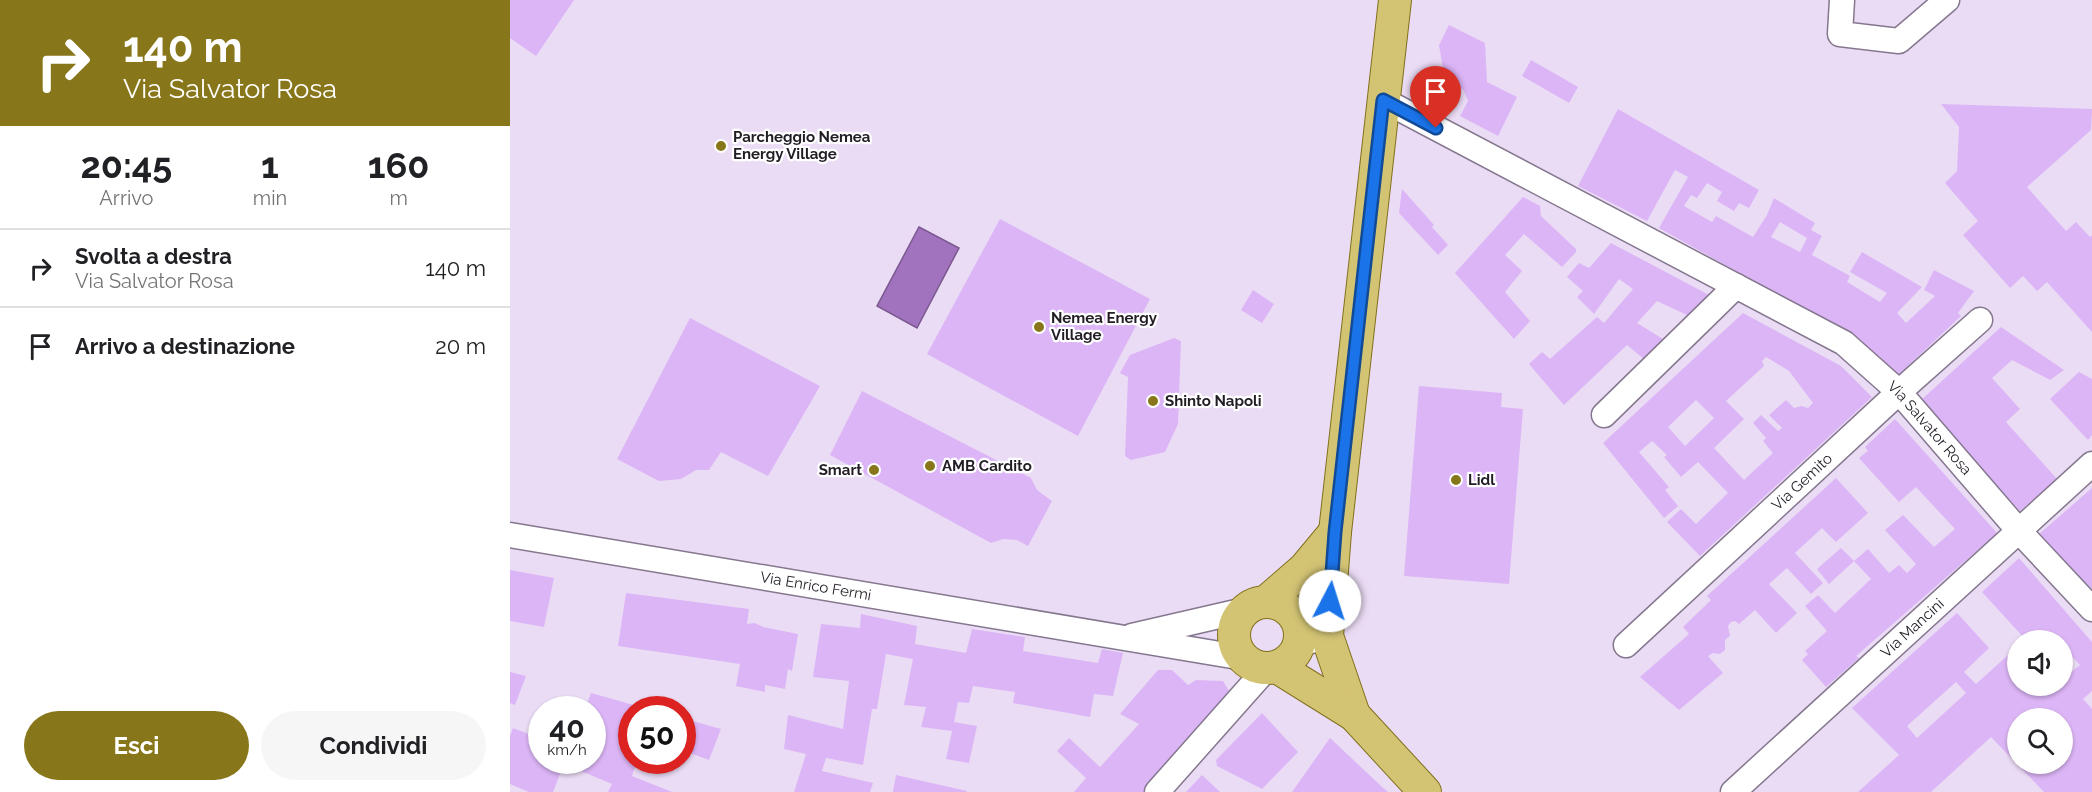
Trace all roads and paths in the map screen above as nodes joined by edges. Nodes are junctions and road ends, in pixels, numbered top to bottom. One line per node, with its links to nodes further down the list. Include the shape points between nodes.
1 (1395, 0): 4 (main road)
2 (1842, 0): 3 (street, via 1840,34 1899,41)
3 (1947, 0)
4 (1383, 100): 5 (street, Via Salvator Rosa); 11 (main road)
5 (1736, 286): 7 (street, Via Salvator Rosa, via 1844,343); 8 (street)
6 (1980, 320): 7 (street, Via Gemito)
7 (1899, 392): 10 (street, Via Salvator Rosa); 16 (street, Via Gemito)
8 (1604, 415)
9 (2092, 464): 10 (street, Via Mancini)
10 (2019, 531): 14 (street, Via Salvator Rosa); 21 (street, Via Mancini)
11 (1335, 532): 13 (main road, via 1305,568); 17 (main road)
12 (510, 535): 15 (street, Via Enrico Fermi)
13 (1256, 606): 15 (street, Via Enrico Fermi); 17 (main road, via 1276,603 1291,611); 17 (main road, via 1239,617 1233,634 1238,652)
14 (2092, 609)
15 (1121, 639): 17 (street, Via Enrico Fermi)
16 (1626, 645)
17 (1285, 650): 18 (main road); 18 (main road); 19 (street)
18 (1354, 715): 20 (main road)
19 (1157, 792)
20 (1425, 792)
21 (1733, 792)

